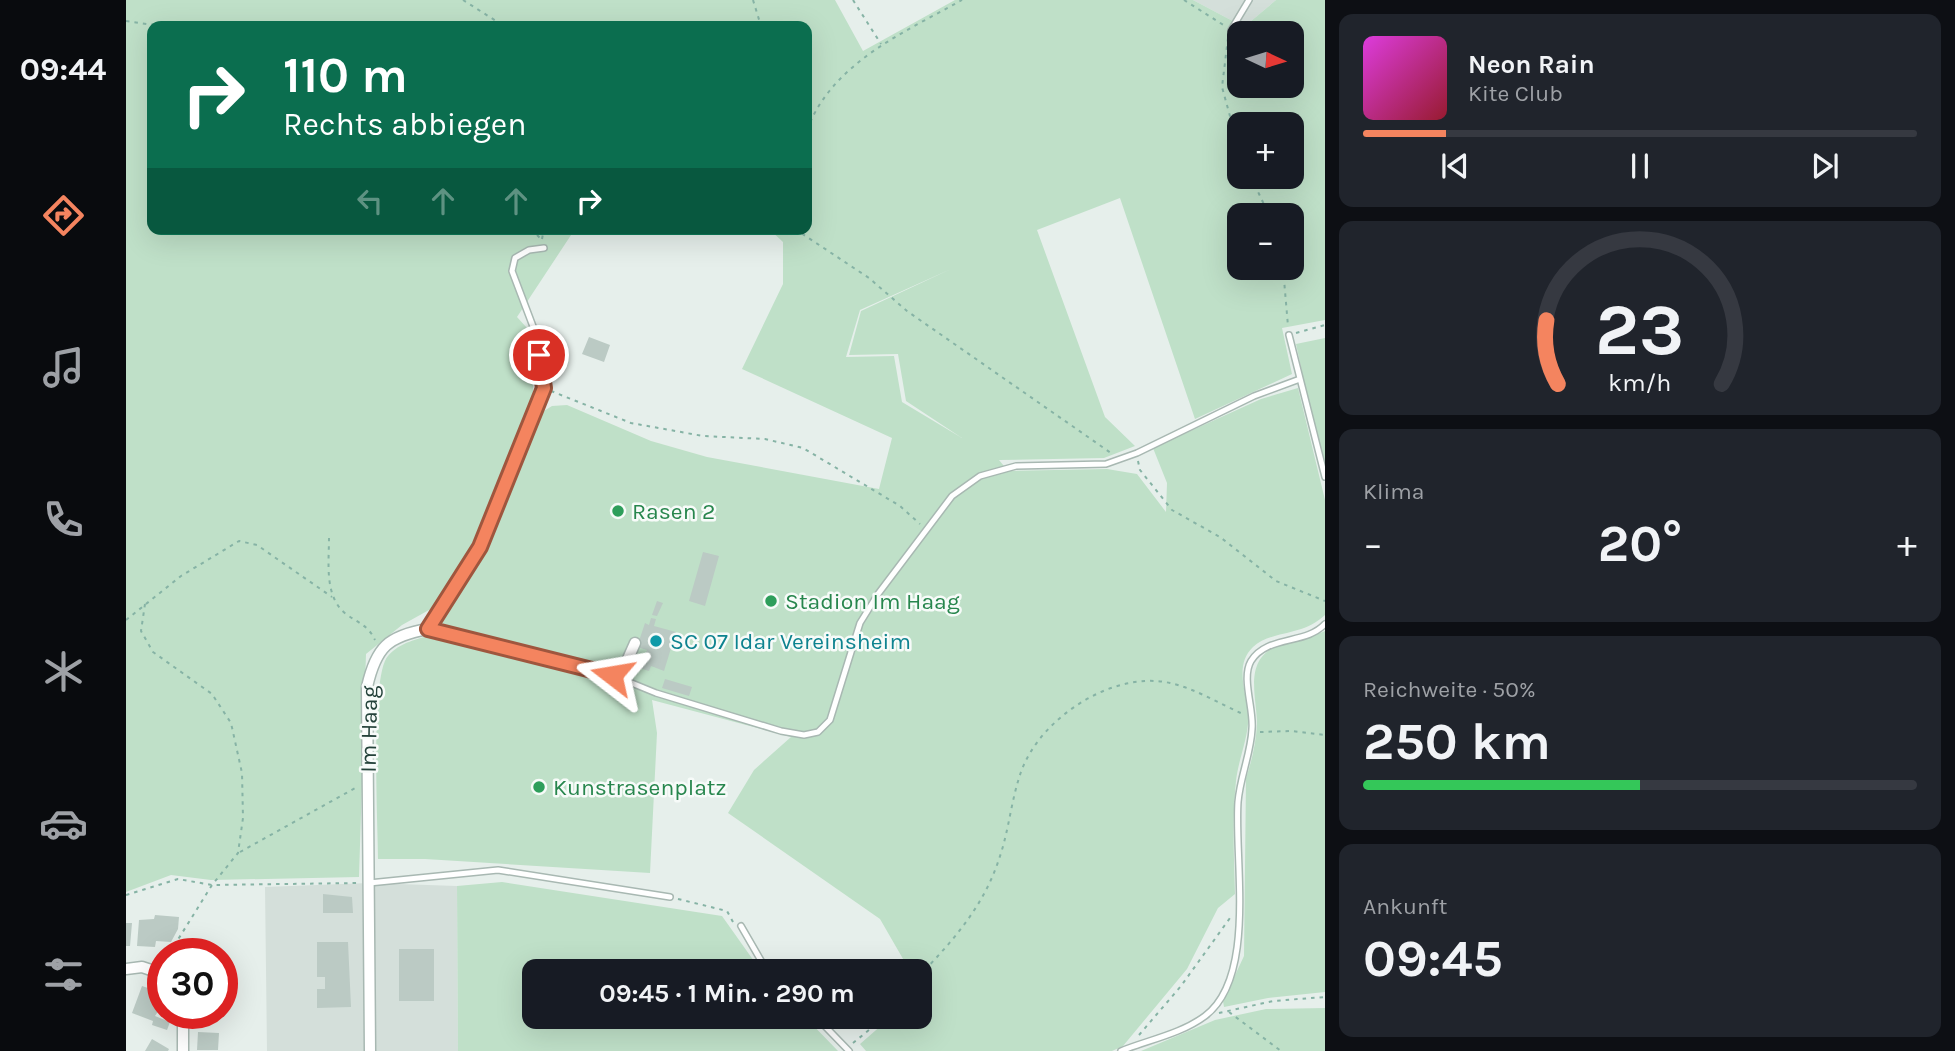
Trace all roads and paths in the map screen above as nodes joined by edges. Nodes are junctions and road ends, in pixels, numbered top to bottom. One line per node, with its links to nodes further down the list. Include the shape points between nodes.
1 (463, 0): 8 (path)
2 (753, 0): 9 (path)
3 (853, 0): 13 (path)
4 (962, 0): 13 (path)
5 (1184, 0): 12 (path)
6 (1249, 0): 10 (lane)
7 (126, 21): 11 (path)
8 (496, 21)
9 (759, 21)
10 (1236, 21)
11 (147, 24)
12 (1227, 27)
13 (881, 44): 16 (path, via 853,67)
14 (1227, 45): 15 (path, via 1222,88)
15 (1229, 112)
16 (812, 116)
17 (538, 235): 19 (path)
18 (804, 235): 27 (path)
19 (542, 239)
20 (544, 248): 25 (lane, via 516,258 512,271 537,337)
21 (1284, 280): 23 (path)
22 (1325, 325): 23 (path)
23 (1289, 335): 24 (lane)
24 (1300, 379): 26 (lane, via 1254,396); 28 (lane)
25 (544, 388): 29 (path, via 631,423 803,448 900,506); 36 (lane, via 480,547)
26 (1137, 453): 27 (lane); 32 (path, via 1140,470 1172,510 1220,537 1276,581)
27 (1121, 459): 29 (lane, via 1106,464 1016,466 980,475 952,496)
28 (1325, 477)
29 (927, 530): 39 (lane, via 860,623 830,720 818,732 804,735 768,727)
30 (329, 538): 31 (path)
31 (332, 597): 33 (path, via 257,545 239,541 202,561); 38 (path, via 343,612 370,629)
32 (1325, 601)
33 (145, 604): 34 (path); 44 (path, via 141,631 153,652 212,694 231,723 242,773)
34 (126, 620)
35 (1325, 624): 40 (lane, via 1305,636 1263,648 1250,663)
36 (428, 629): 38 (street, via 402,634); 39 (street)
37 (635, 643): 39 (street, via 627,661)
38 (379, 650): 43 (street, Im Haag, via 367,687)
39 (612, 675)
40 (1253, 719): 41 (lane); 53 (path, via 1171,683 1147,680 1116,685 1069,712 1038,740 1021,770 999,861 962,932)
41 (1252, 733): 42 (path); 49 (lane, via 1238,802)
42 (1325, 735)
43 (367, 781): 44 (path); 45 (street, Im Haag)
44 (238, 853): 46 (path)
45 (369, 883): 46 (path); 48 (lane, via 498,870); 65 (street, Im Haag)
46 (212, 885): 47 (path, via 178,879); 51 (path)
47 (126, 895)
48 (670, 897): 50 (path, via 727,911 730,920)
49 (1239, 905): 58 (lane, via 1238,960); 63 (path, via 1181,986)
50 (741, 926): 52 (lane)
51 (179, 938)
52 (759, 959)
53 (932, 963)
54 (126, 969): 55 (street)
55 (147, 969)
56 (1325, 997): 57 (path)
57 (1228, 1011): 58 (path); 66 (path)
58 (1207, 1015): 63 (lane)
59 (183, 1029): 64 (street)
60 (828, 1029): 62 (lane)
61 (872, 1029): 62 (path)
62 (848, 1050)
63 (1124, 1050)
64 (183, 1051)
65 (370, 1051)
66 (1281, 1051)

